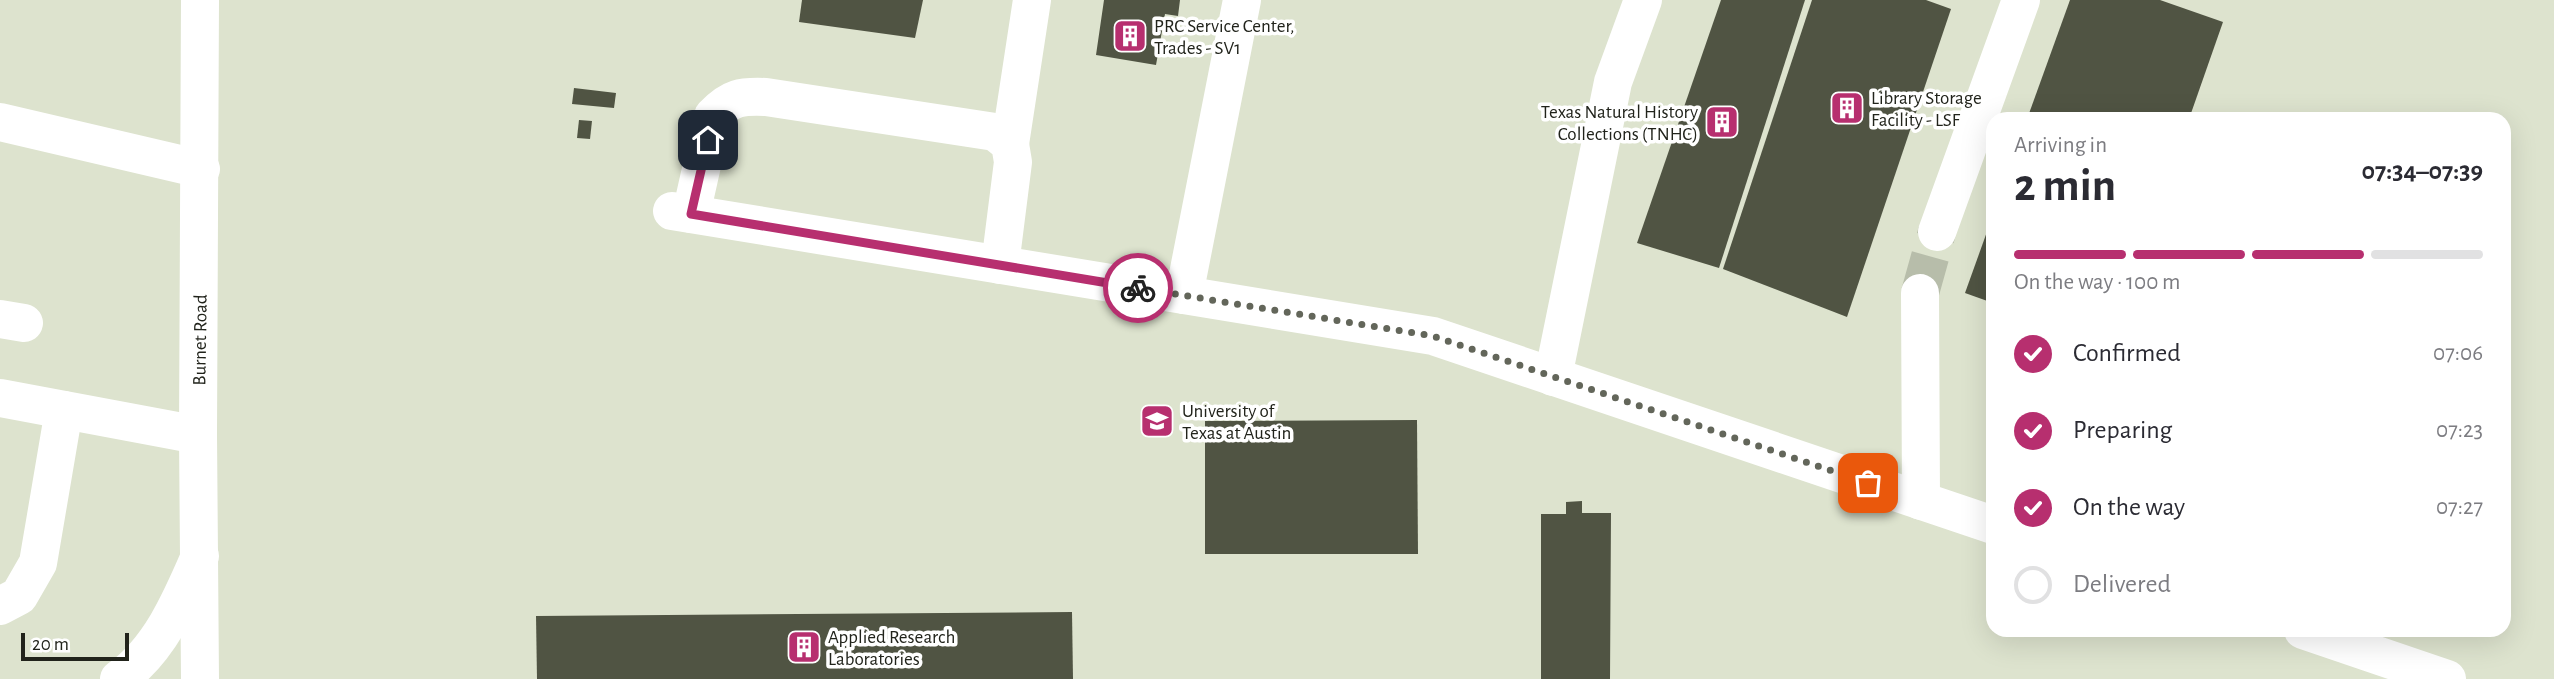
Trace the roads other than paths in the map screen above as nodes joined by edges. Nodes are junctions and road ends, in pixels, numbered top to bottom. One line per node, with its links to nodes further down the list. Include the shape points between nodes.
1 (201, 0): 8 (street, Burnet Road)
2 (1032, 0): 7 (street)
3 (1242, 0): 12 (street)
4 (1643, 0): 13 (street, via 1613,82)
5 (2021, 0): 9 (street)
6 (0, 122): 8 (street)
7 (1010, 144): 10 (street, via 1013,162); 10 (street, via 995,132 744,96 724,104 713,116 682,212)
8 (201, 169): 16 (street, Burnet Road)
9 (1937, 232)
10 (1000, 265): 12 (street)
11 (1920, 293): 17 (street)
12 (1184, 295): 13 (street, via 1433,336)
13 (1553, 377): 17 (street)
14 (0, 398): 15 (street)
15 (64, 410): 16 (street); 20 (street, via 38,563 19,596)
16 (198, 435): 19 (street, Burnet Road)
17 (1921, 501): 18 (street)
18 (1986, 523)
19 (200, 556): 23 (street, via 155,642); 24 (street, Burnet Road)
20 (0, 606)
21 (2315, 637): 22 (street)
22 (2359, 664): 25 (street)
23 (120, 679)
24 (200, 679)
25 (2447, 679)

